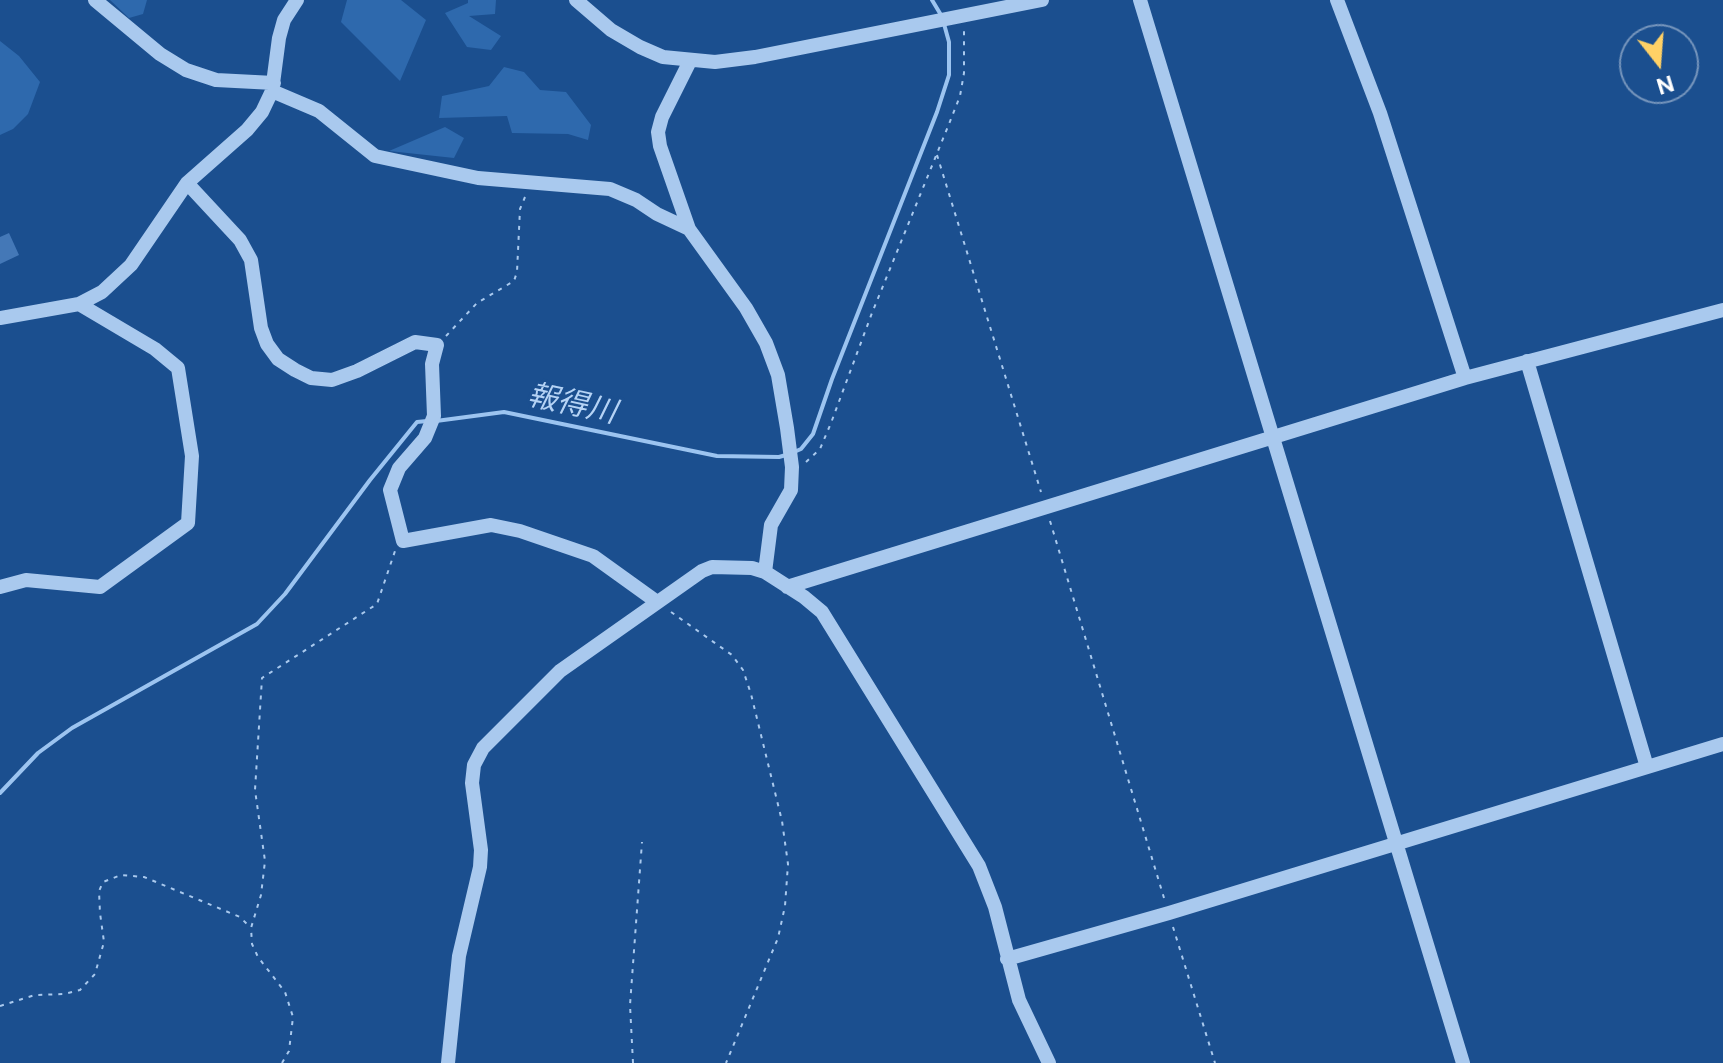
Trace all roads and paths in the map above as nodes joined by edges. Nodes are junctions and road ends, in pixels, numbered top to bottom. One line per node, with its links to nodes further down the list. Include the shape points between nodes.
1 (95, 0): 9 (street, via 186,70 216,80)
2 (297, 0): 9 (street, via 279,38)
3 (576, 0): 8 (street, via 640,47)
4 (1042, 0): 7 (street)
5 (1140, 0): 20 (street)
6 (1337, 0): 19 (street, via 1380,113)
7 (963, 15): 8 (street, via 755,57); 10 (path, via 960,96)
8 (690, 61): 13 (street, via 658,132)
9 (273, 87): 11 (street, via 319,111 375,156 478,178); 12 (street, via 247,130)
10 (937, 155): 21 (path, via 820,449); 22 (path)
11 (530, 182): 13 (street, via 610,189); 17 (path, via 520,209 514,281 477,303)
12 (187, 183): 14 (street, via 131,265 102,292); 17 (street, via 240,240 251,260 261,328 278,359 311,378 332,380 415,342)
13 (689, 229): 21 (street, via 766,343 778,375)
14 (79, 304): 16 (street); 25 (street, via 178,368 192,456 188,523 100,587 26,580)
15 (1723, 310): 18 (street)
16 (0, 318)
17 (437, 345): 23 (street, via 432,364 434,416 390,490)
18 (1527, 361): 19 (street); 29 (street)
19 (1465, 378): 20 (street)
20 (1272, 436): 22 (street); 31 (street)
21 (791, 472): 24 (street, via 791,490 771,525)
22 (1046, 507): 26 (street); 32 (path)
23 (403, 541): 27 (street, via 491,525 520,531 593,556); 33 (path, via 377,604 262,678 255,790 265,861)
24 (765, 572): 26 (street); 27 (street, via 712,567)
25 (0, 587)
26 (787, 587): 34 (street, via 822,612 979,866)
27 (657, 602): 37 (street, via 560,671 483,748 474,765 480,867 459,956); 39 (path, via 732,655 743,670 782,821 788,876 782,921)
28 (1723, 744): 29 (street)
29 (1647, 767): 31 (street)
30 (642, 842): 38 (path, via 630,1005)
31 (1396, 843): 32 (street); 42 (street)
32 (1169, 913): 34 (street); 41 (path)
33 (251, 928): 35 (path, via 240,917 144,877 121,875 103,882 99,891 104,942 95,974 80,990); 36 (path, via 258,957 285,992 293,1017 289,1051)
34 (1007, 959): 40 (street, via 1019,1000)
35 (0, 1006)
36 (282, 1063)
37 (448, 1063)
38 (633, 1063)
39 (726, 1063)
40 (1049, 1063)
41 (1215, 1063)
42 (1463, 1063)

